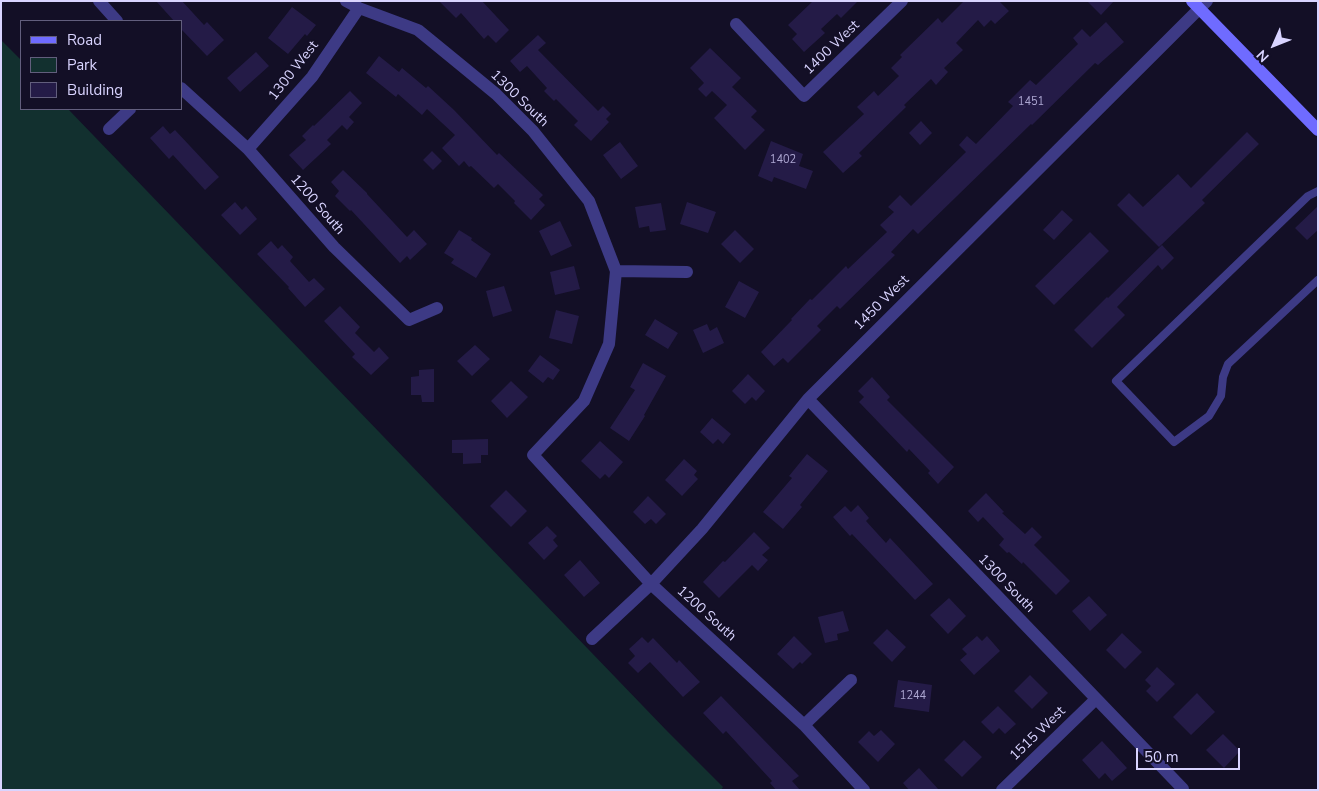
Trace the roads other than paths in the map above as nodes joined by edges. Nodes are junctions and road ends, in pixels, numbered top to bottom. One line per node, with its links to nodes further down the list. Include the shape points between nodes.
1 (99, 1): 6 (street)
2 (346, 1): 5 (street, 1300 South)
3 (902, 1): 7 (street, 1400 West, via 804,96)
4 (1200, 4): 10 (street); 18 (street, 1450 West)
5 (359, 8): 12 (street, 1300 West, via 312,77); 14 (street, 1300 South, via 418,30 496,94 533,131 589,201)
6 (117, 20)
7 (736, 24)
8 (182, 89): 12 (street, 1200 South)
9 (129, 110): 11 (street)
10 (1316, 125)
11 (109, 129)
12 (248, 149): 17 (street, 1200 South, via 334,247 409,320)
13 (1318, 191): 16 (lane, via 1308,196 1116,382 1174,442 1209,416 1221,396 1228,364)
14 (616, 271): 15 (street); 19 (street, 1200 South, via 609,344 584,401 533,455)
15 (688, 272)
16 (1318, 280)
17 (437, 308)
18 (808, 399): 19 (street, 1450 West, via 702,529); 22 (street, 1300 South)
19 (651, 584): 20 (street, 1450 West); 23 (street, 1200 South)
20 (592, 639)
21 (851, 680): 23 (street)
22 (1096, 699): 24 (street, 1300 South); 26 (street, 1515 West)
23 (804, 726): 25 (street, 1200 South)
24 (1183, 789)
25 (864, 790)
26 (1002, 790)

